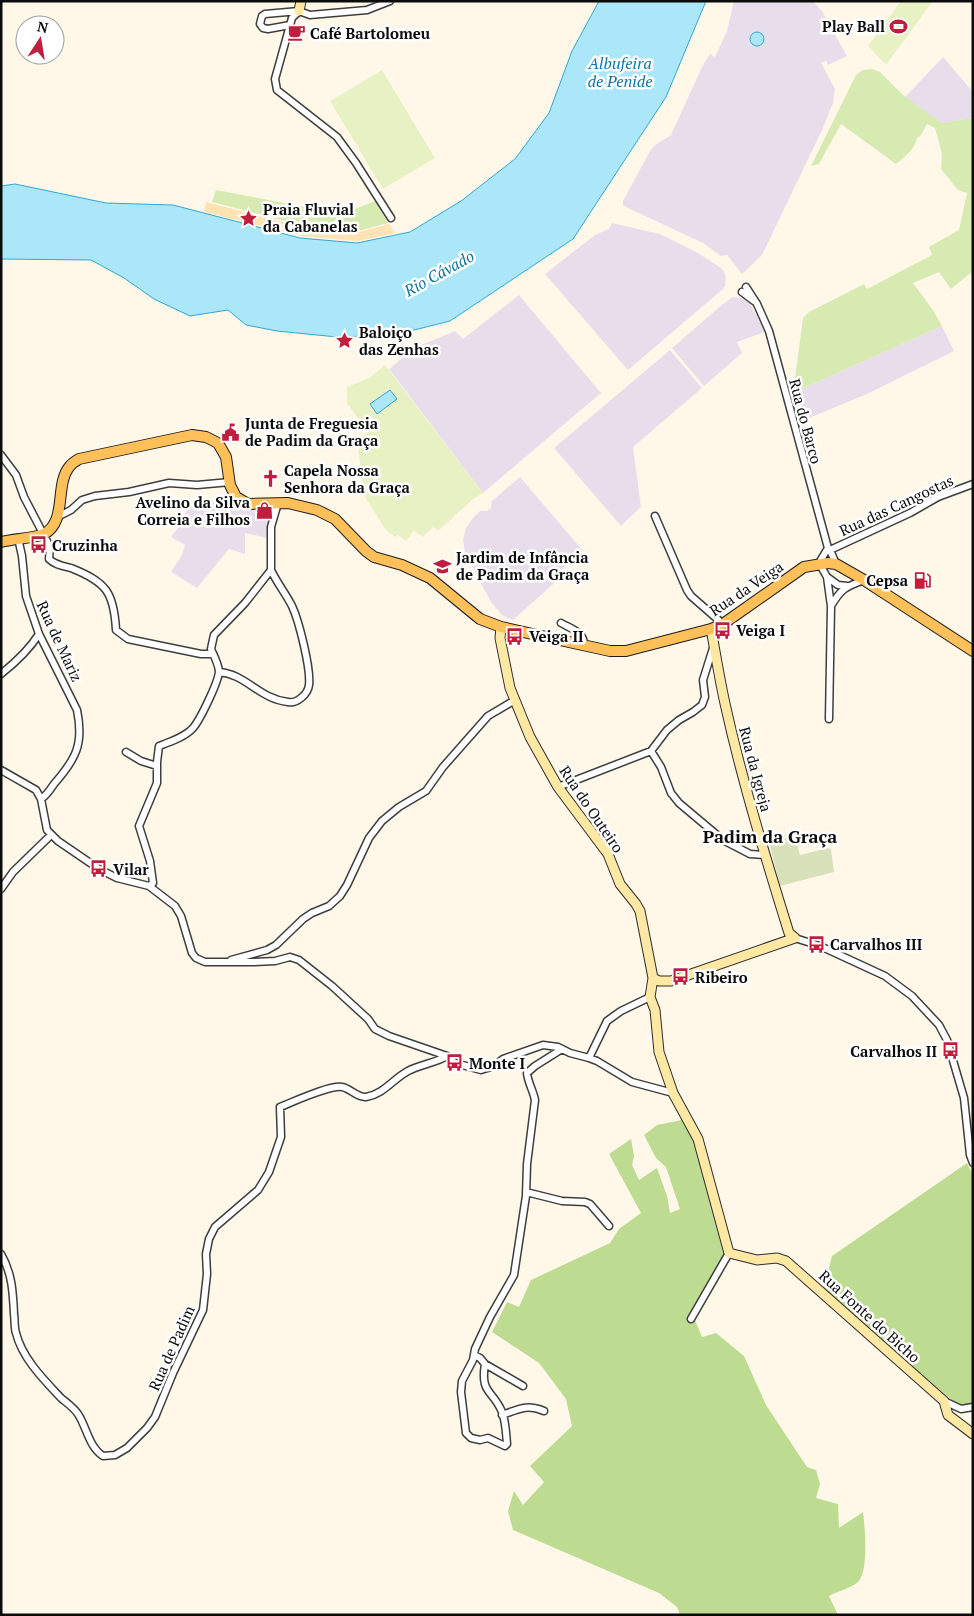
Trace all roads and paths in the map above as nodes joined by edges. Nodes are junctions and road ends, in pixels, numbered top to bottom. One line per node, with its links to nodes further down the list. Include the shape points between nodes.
1 (301, 1): 3 (street)
2 (390, 1): 3 (street, via 367,10 310,15)
3 (299, 11): 4 (street); 4 (street, via 266,14 260,24 268,29)
4 (290, 25): 5 (street, via 275,78 277,90 338,137)
5 (391, 218)
6 (744, 289): 16 (street, Rua do Barco, via 755,302 769,332)
7 (1, 455): 13 (street, via 16,475)
8 (230, 482): 10 (main road, Rua da Veiga, via 236,497 248,504); 12 (street, via 169,483 95,496 82,500); 12 (main road, via 226,457 218,443 192,435 79,459 70,465 63,478)
9 (973, 484): 16 (street, Rua das Cangostas, via 938,497 910,514)
10 (278, 503): 19 (street, via 271,527); 26 (main road, Rua da Veiga, via 302,506 335,519 374,557 430,578 480,619)
11 (655, 516): 25 (street, via 687,590)
12 (57, 517): 13 (main road, via 52,528)
13 (42, 535): 14 (main road); 32 (street, via 50,547 49,559 53,563 101,584 114,607 116,630 128,639)
14 (18, 538): 15 (main road); 28 (street, Rua de Mariz, via 26,596)
15 (3, 539)
16 (829, 549): 17 (street); 18 (street, Rua do Barco)
17 (818, 563): 18 (main road, Rua da Veiga); 20 (street); 25 (main road, Rua da Veiga, via 804,567)
18 (836, 564): 21 (main road)
19 (271, 570): 32 (street, via 214,636 210,649); 33 (street, via 292,604 298,621 309,686 297,701 289,703 270,698 236,676)
20 (826, 577): 22 (street); 23 (street)
21 (864, 580): 22 (street); 31 (main road)
22 (847, 586): 23 (street)
23 (831, 606): 36 (street)
24 (561, 623): 30 (street, via 582,635)
25 (723, 624): 27 (main road, Rua da Veiga)
26 (501, 627): 30 (main road, Rua da Veiga); 35 (street, Rua do Outeiro, via 500,638)
27 (712, 629): 29 (street, Rua da Igreja); 30 (main road, Rua da Veiga, via 626,651 610,652)
28 (40, 634): 34 (street, via 27,651); 42 (street, Rua de Mariz, via 77,710 80,723 79,744 74,757 67,770)
29 (714, 644): 37 (street, via 703,680 702,705 667,730); 44 (street, Rua da Igreja, via 726,707)
30 (584, 646)
31 (973, 650)
32 (213, 654): 33 (street)
33 (219, 672): 39 (street, via 193,728 159,746)
34 (1, 674)
35 (515, 700): 41 (street, Rua do Outeiro, via 530,737); 48 (street, via 488,716 426,791 382,821 369,838 347,886 329,906 303,919 267,950)
36 (829, 719)
37 (651, 751): 41 (street); 44 (street, via 679,803 723,840 750,854)
38 (126, 752): 39 (street)
39 (157, 766): 45 (street, via 157,783 139,826 150,861 153,883)
40 (1, 770): 42 (street, via 36,790)
41 (558, 788): 49 (street, Rua do Outeiro, via 608,854 620,884 640,911)
42 (41, 799): 43 (street, via 47,830)
43 (51, 834): 45 (street, via 58,842 117,878); 46 (street, via 13,872)
44 (765, 855): 47 (street, Rua da Igreja, via 789,933)
45 (149, 886): 48 (street, via 175,906 182,916 196,958 205,962)
46 (1, 889)
47 (796, 938): 49 (street, via 671,980); 55 (street, via 886,976 912,996 938,1025 948,1040 964,1098)
48 (222, 962): 52 (street, via 275,961 290,957 299,960 332,986 375,1028 388,1036)
49 (653, 978): 50 (street, Rua do Outeiro)
50 (650, 997): 53 (street, via 607,1021); 54 (street, via 655,1010 659,1052)
51 (562, 1049): 52 (street, via 543,1045 481,1070 455,1063); 53 (street); 57 (street, via 527,1073 535,1100)
52 (447, 1056): 60 (street, Rua de Padim, via 406,1072 378,1094 363,1097 342,1087 329,1088 280,1107 281,1137 269,1172 258,1190 215,1227 209,1239 203,1310 155,1417 127,1448 115,1455 103,1456 93,1447 76,1412 41,1376 23,1351 15,1332 9,1269)
53 (589, 1058): 54 (street, via 632,1082)
54 (673, 1093): 59 (street, via 698,1140)
55 (972, 1146): 56 (street, via 970,1155)
56 (973, 1163)
57 (526, 1192): 58 (street, via 590,1204); 62 (street, via 514,1275 490,1317)
58 (609, 1226)
59 (729, 1253): 61 (street); 65 (street, Rua Fonte do Bicho, via 757,1260 777,1258 786,1261)
60 (1, 1254)
61 (691, 1319)
62 (474, 1355): 63 (street); 68 (street, via 462,1381 466,1432 471,1438 488,1438 505,1446)
63 (485, 1364): 64 (street); 68 (street, via 486,1390)
64 (523, 1386)
65 (944, 1401): 66 (street, via 961,1409); 69 (street, Rua Fonte do Bicho, via 948,1414)
66 (973, 1406)
67 (544, 1411): 68 (street, via 526,1407)
68 (502, 1415)
69 (973, 1434)

